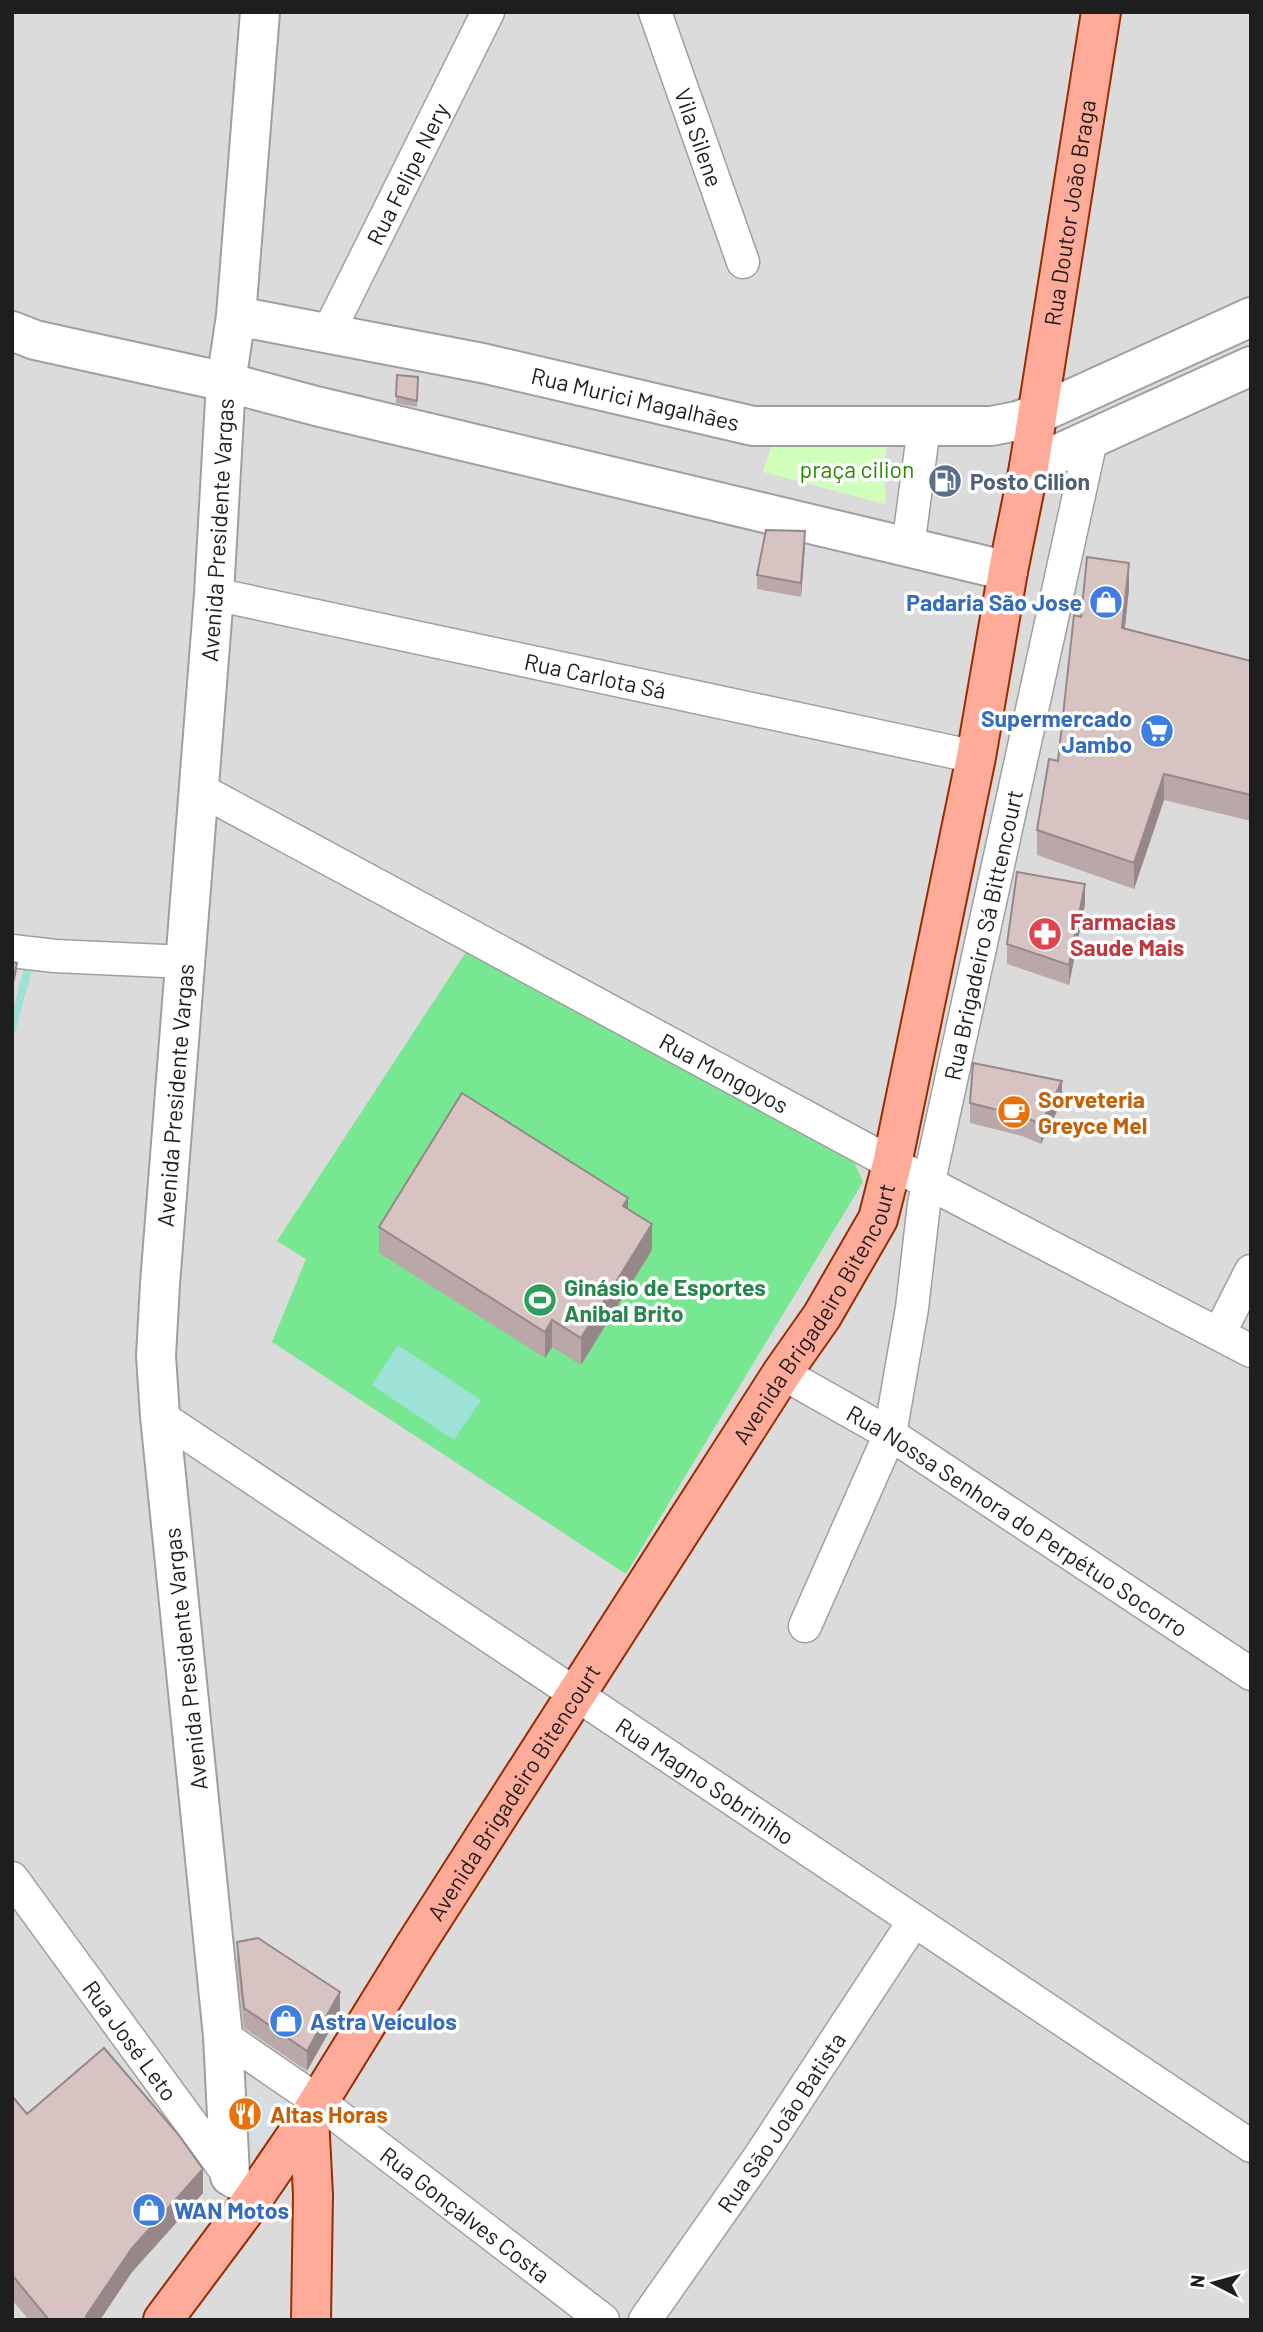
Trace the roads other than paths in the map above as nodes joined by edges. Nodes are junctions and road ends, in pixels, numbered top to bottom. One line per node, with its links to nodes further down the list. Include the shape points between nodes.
1 (260, 12): 6 (street, Avenida Presidente Vargas)
2 (488, 12): 9 (street, Rua Felipe Nery)
3 (655, 12): 5 (street, Vila Silene)
4 (1101, 12): 12 (main road, Rua Doutor João Braga)
5 (743, 262)
6 (236, 316): 9 (street, Rua Murici Magalhães); 11 (street, Avenida Presidente Vargas)
7 (1251, 317): 12 (street, Rua Murici Magalhães)
8 (12, 331): 11 (street)
9 (328, 333): 13 (street, Rua Murici Magalhães, via 482,363 753,426)
10 (1251, 366): 14 (street)
11 (226, 382): 16 (street); 18 (street, Avenida Presidente Vargas)
12 (1038, 414): 13 (street, Rua Murici Magalhães, via 991,426); 15 (main road, Avenida Brigadeiro Bitencourt)
13 (924, 427): 16 (street)
14 (1091, 440): 15 (street); 24 (street, Rua Brigadeiro Sá Bittencourt)
15 (1029, 467): 17 (main road, Avenida Brigadeiro Bitencourt)
16 (908, 547): 17 (street)
17 (1008, 571): 19 (main road, Avenida Brigadeiro Bitencourt)
18 (214, 594): 19 (street, Rua Carlota Sá); 20 (street, Avenida Presidente Vargas)
19 (976, 757): 23 (main road, Avenida Brigadeiro Bitencourt)
20 (199, 789): 22 (street, Avenida Presidente Vargas); 23 (street, Rua Mongoyos)
21 (12, 951): 22 (street)
22 (186, 962): 29 (street, Avenida Presidente Vargas, via 160,1284 156,1356)
23 (892, 1164): 24 (street, Rua Mongoyos); 28 (main road, Avenida Brigadeiro Bitencourt, via 878,1219 822,1316)
24 (930, 1184): 26 (street, Rua Mongoyos); 30 (street, Rua Brigadeiro Sá Bittencourt)
25 (1251, 1271): 26 (street)
26 (1219, 1334): 27 (street, Rua Mongoyos)
27 (1251, 1351)
28 (782, 1373): 30 (street, Rua Nossa Senhora do Perpétuo Socorro); 33 (main road, Avenida Brigadeiro Bitencourt)
29 (160, 1416): 33 (street, Rua Magno Sobriniho); 36 (street, Avenida Presidente Vargas)
30 (890, 1434): 31 (street, Rua Brigadeiro Sá Bittencourt); 32 (street, Rua Nossa Senhora do Perpétuo Socorro)
31 (805, 1626)
32 (1251, 1674)
33 (577, 1694): 35 (street, Rua Magno Sobriniho); 37 (main road, Avenida Brigadeiro Bitencourt)
34 (12, 1878): 39 (street, Rua José Leto)
35 (914, 1921): 38 (street, Rua Magno Sobriniho); 43 (street, Rua São João Batista, via 758,2159)
36 (223, 2036): 37 (street, Rua Gonçalves Costa); 39 (street, Avenida Presidente Vargas)
37 (314, 2110): 39 (main road, Avenida Brigadeiro Bitencourt); 41 (main road); 42 (street, Rua Gonçalves Costa)
38 (1251, 2146)
39 (239, 2191): 40 (main road, Avenida Brigadeiro Bitencourt)
40 (163, 2320)
41 (311, 2320)
42 (603, 2320)
43 (645, 2320)

